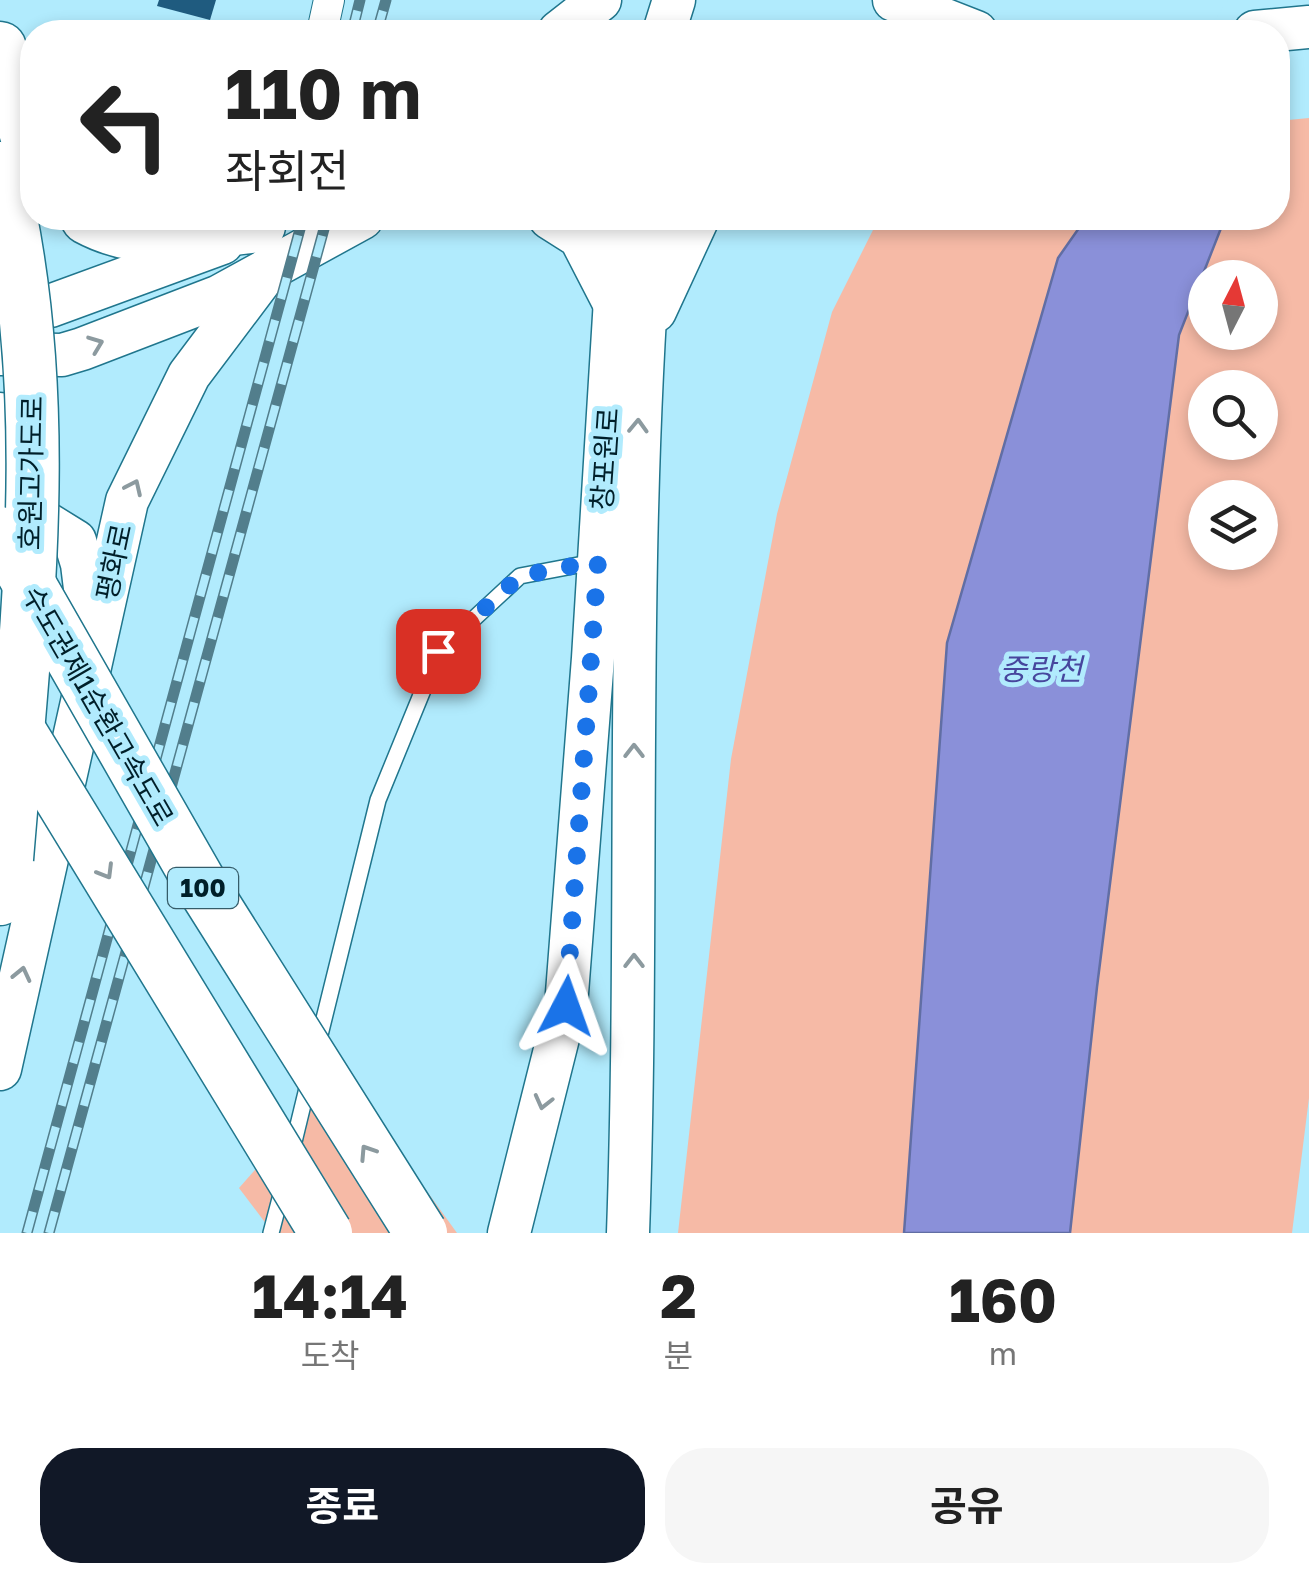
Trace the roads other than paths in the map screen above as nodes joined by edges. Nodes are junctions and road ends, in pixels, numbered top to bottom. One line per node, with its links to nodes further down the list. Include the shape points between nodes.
1 (600, 0): 3 (main road)
2 (894, 0): 4 (main road)
3 (574, 20)
4 (945, 20)
5 (0, 48): 6 (highway, 호원고가도로)
6 (15, 161): 26 (highway, 호원고가도로, bridge, via 35,419)
7 (110, 230): 13 (highway, via 145,238)
8 (300, 230): 13 (main road, 평화로)
9 (569, 230): 16 (main road, via 580,237)
10 (619, 230): 16 (main road, 창포원로)
11 (651, 230): 18 (main road, 창포원로)
12 (693, 230): 18 (main road)
13 (269, 236): 14 (main road, 평화로); 15 (main road, 평화로); 24 (main road, 평화로, one-way to 13, via 127,501)
14 (211, 246): 15 (main road, via 172,279 176,291 195,299); 17 (main road, 평화로, via 17,313)
15 (220, 296): 19 (main road, 평화로, one-way to 15, via 72,352)
16 (616, 306): 23 (main road, 창포원로)
17 (0, 326)
18 (641, 344): 32 (main road, 창포원로, one-way to 18)
19 (0, 354)
20 (0, 419): 21 (highway, 호원고가도로)
21 (0, 510)
22 (0, 530): 24 (main road, via 14,519 41,520 74,541); 30 (highway, 수도권제1순환고속도로 / 100, one-way to 22, bridge, via 199,881)
23 (598, 561): 28 (lane, via 520,576 438,651 378,800); 31 (main road, 창포원로, one-way to 31, via 566,1006)
24 (93, 656): 27 (main road, 평화로, one-way to 24)
25 (0, 700): 29 (highway, 100, one-way to 29, bridge)
26 (3, 879)
27 (0, 1069)
28 (271, 1233)
29 (326, 1233)
30 (421, 1233)
31 (509, 1233)
32 (628, 1233)

